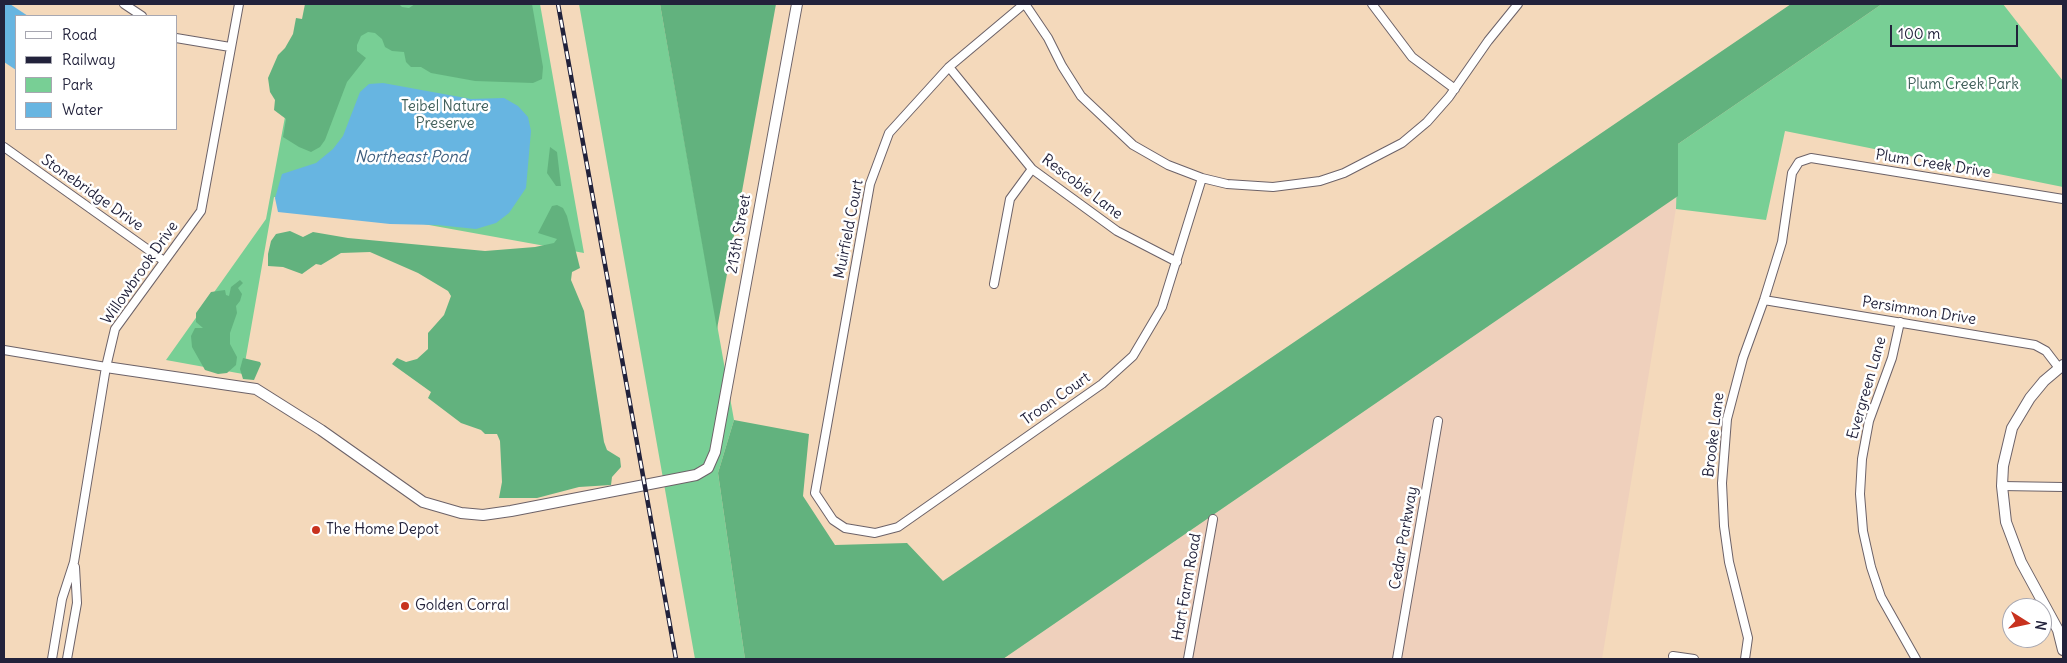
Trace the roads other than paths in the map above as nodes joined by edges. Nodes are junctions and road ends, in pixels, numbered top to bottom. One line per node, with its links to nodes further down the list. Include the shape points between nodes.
1 (124, 4): 7 (street)
2 (238, 4): 9 (street, Willowbrook Drive)
3 (797, 4): 24 (street, 213th Street, via 714,452 708,468 686,478 511,511 483,515 461,513 423,502 321,430 256,390)
4 (1024, 4): 10 (street, Muirfield Court); 15 (street, via 1081,96 1106,122 1142,150 1168,165)
5 (1372, 4): 11 (street, via 1412,57)
6 (1518, 4): 11 (street)
7 (140, 15)
8 (178, 38): 9 (street)
9 (230, 48): 17 (street, Willowbrook Drive, via 200,210)
10 (949, 68): 14 (street, Rescobie Lane); 28 (street, Muirfield Court, via 889,133 870,184 816,493)
11 (1455, 89): 15 (street, via 1427,122 1402,143 1344,173 1320,181 1273,187 1227,184)
12 (4, 147): 17 (street, Stonebridge Drive)
13 (1799, 162): 16 (street, Plum Creek Drive, via 1811,158); 20 (street, Brooke Lane, via 1792,173 1782,242)
14 (1032, 169): 18 (street, Rescobie Lane, via 1117,231); 19 (street, via 1010,199)
15 (1202, 178): 18 (street, Troon Court)
16 (2063, 199)
17 (164, 261): 24 (street, Willowbrook Drive, via 115,329)
18 (1177, 262): 28 (street, Troon Court, via 1162,307 1149,333 1133,356 1102,384 898,527 875,533 845,528)
19 (994, 284)
20 (1764, 300): 21 (street, Persimmon Drive); 38 (street, Brooke Lane, via 1735,383 1723,457 1724,526 1729,562 1748,638)
21 (1900, 322): 23 (street, Persimmon Drive, via 2035,345); 39 (street, Evergreen Lane, via 1892,358 1869,421 1860,494 1863,531 1878,589)
22 (4, 350): 24 (street)
23 (2061, 366): 26 (street, via 2030,398 2012,428)
24 (106, 367): 30 (street, Willowbrook Drive)
25 (1438, 421): 36 (street, Cedar Parkway)
26 (2002, 486): 27 (street); 31 (street, via 2006,522 2021,562 2058,630)
27 (2063, 487)
28 (828, 512)
29 (1213, 519): 35 (street, Hart Farm Road)
30 (74, 562): 33 (street, Willowbrook Drive, via 62,599); 34 (street, Willowbrook Drive, via 77,603)
31 (2063, 650)
32 (1673, 656): 37 (street)
33 (52, 659)
34 (67, 659)
35 (1188, 659)
36 (1397, 659)
37 (1694, 659)
38 (1746, 659)
39 (1916, 659)

